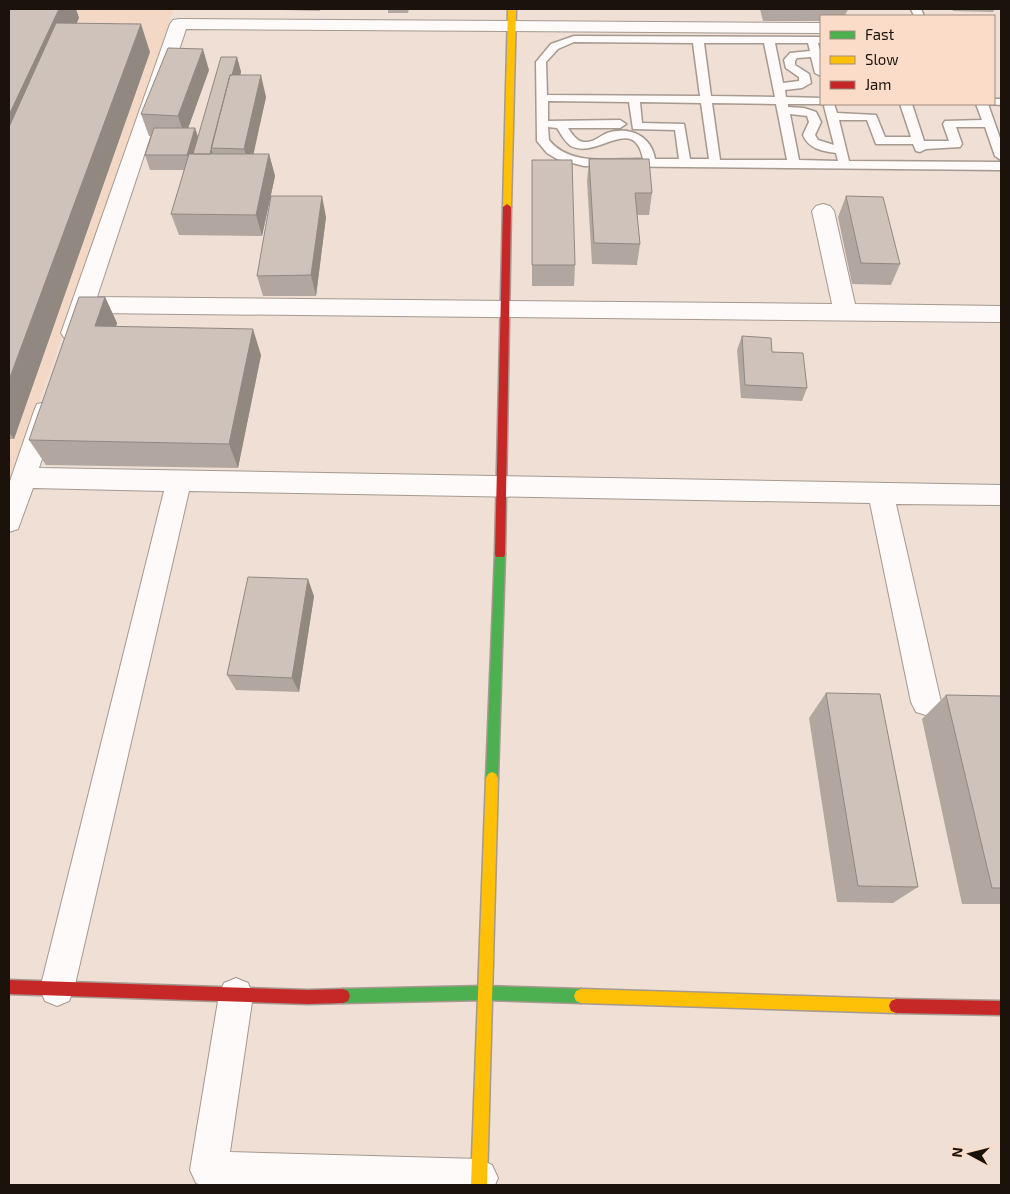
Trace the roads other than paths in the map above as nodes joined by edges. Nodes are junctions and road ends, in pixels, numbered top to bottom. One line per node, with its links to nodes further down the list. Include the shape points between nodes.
1 (512, 17): 2 (street); 32 (street, via 179,24); 33 (street)
2 (818, 36): 4 (lane); 5 (lane)
3 (698, 40): 4 (lane); 8 (lane, via 574,39 556,44 541,62); 10 (lane)
4 (769, 40): 7 (lane)
5 (816, 54): 6 (lane); 7 (lane, via 794,55 789,60 790,66 805,76 805,83)
6 (820, 69)
7 (778, 87): 12 (lane)
8 (542, 98): 9 (lane); 17 (lane)
9 (634, 99): 10 (lane); 25 (lane, via 637,126 680,127)
10 (706, 100): 12 (lane); 26 (lane)
11 (820, 100): 12 (lane)
12 (782, 105): 22 (lane, via 812,114 815,122 809,134 816,145); 27 (lane)
13 (830, 105): 16 (lane)
14 (906, 105): 21 (lane)
15 (982, 105): 20 (lane)
16 (833, 116): 21 (lane, via 872,117 880,141); 22 (lane)
17 (542, 124): 18 (lane); 24 (lane, via 543,141 550,152 568,161)
18 (560, 124): 19 (lane); 24 (lane, via 575,143 587,146 614,135 640,139 649,148)
19 (620, 124)
20 (990, 124): 21 (lane, via 949,124 956,144); 23 (lane)
21 (918, 143): 29 (lane)
22 (841, 150): 28 (lane)
23 (1001, 156)
24 (650, 163): 25 (lane)
25 (685, 163): 26 (lane)
26 (715, 163): 27 (lane)
27 (794, 164): 28 (lane)
28 (845, 164): 29 (lane)
29 (925, 165): 30 (lane)
30 (1001, 166)
31 (823, 211): 34 (street)
32 (83, 305): 33 (street); 36 (street)
33 (504, 308): 34 (street); 40 (street)
34 (845, 312): 35 (street)
35 (1001, 314)
36 (67, 351)
37 (51, 396): 38 (street)
38 (23, 478): 39 (street); 43 (street)
39 (179, 481): 40 (street); 46 (street)
40 (503, 487): 41 (street); 47 (street)
41 (881, 493): 42 (street); 44 (street)
42 (1001, 495)
43 (9, 521)
44 (926, 702)
45 (9, 987): 46 (street)
46 (57, 989): 48 (street)
47 (484, 993): 48 (street, via 308,997); 49 (street); 50 (street)
48 (236, 995): 50 (street, via 209,1170)
49 (1001, 1008)
50 (479, 1182)

